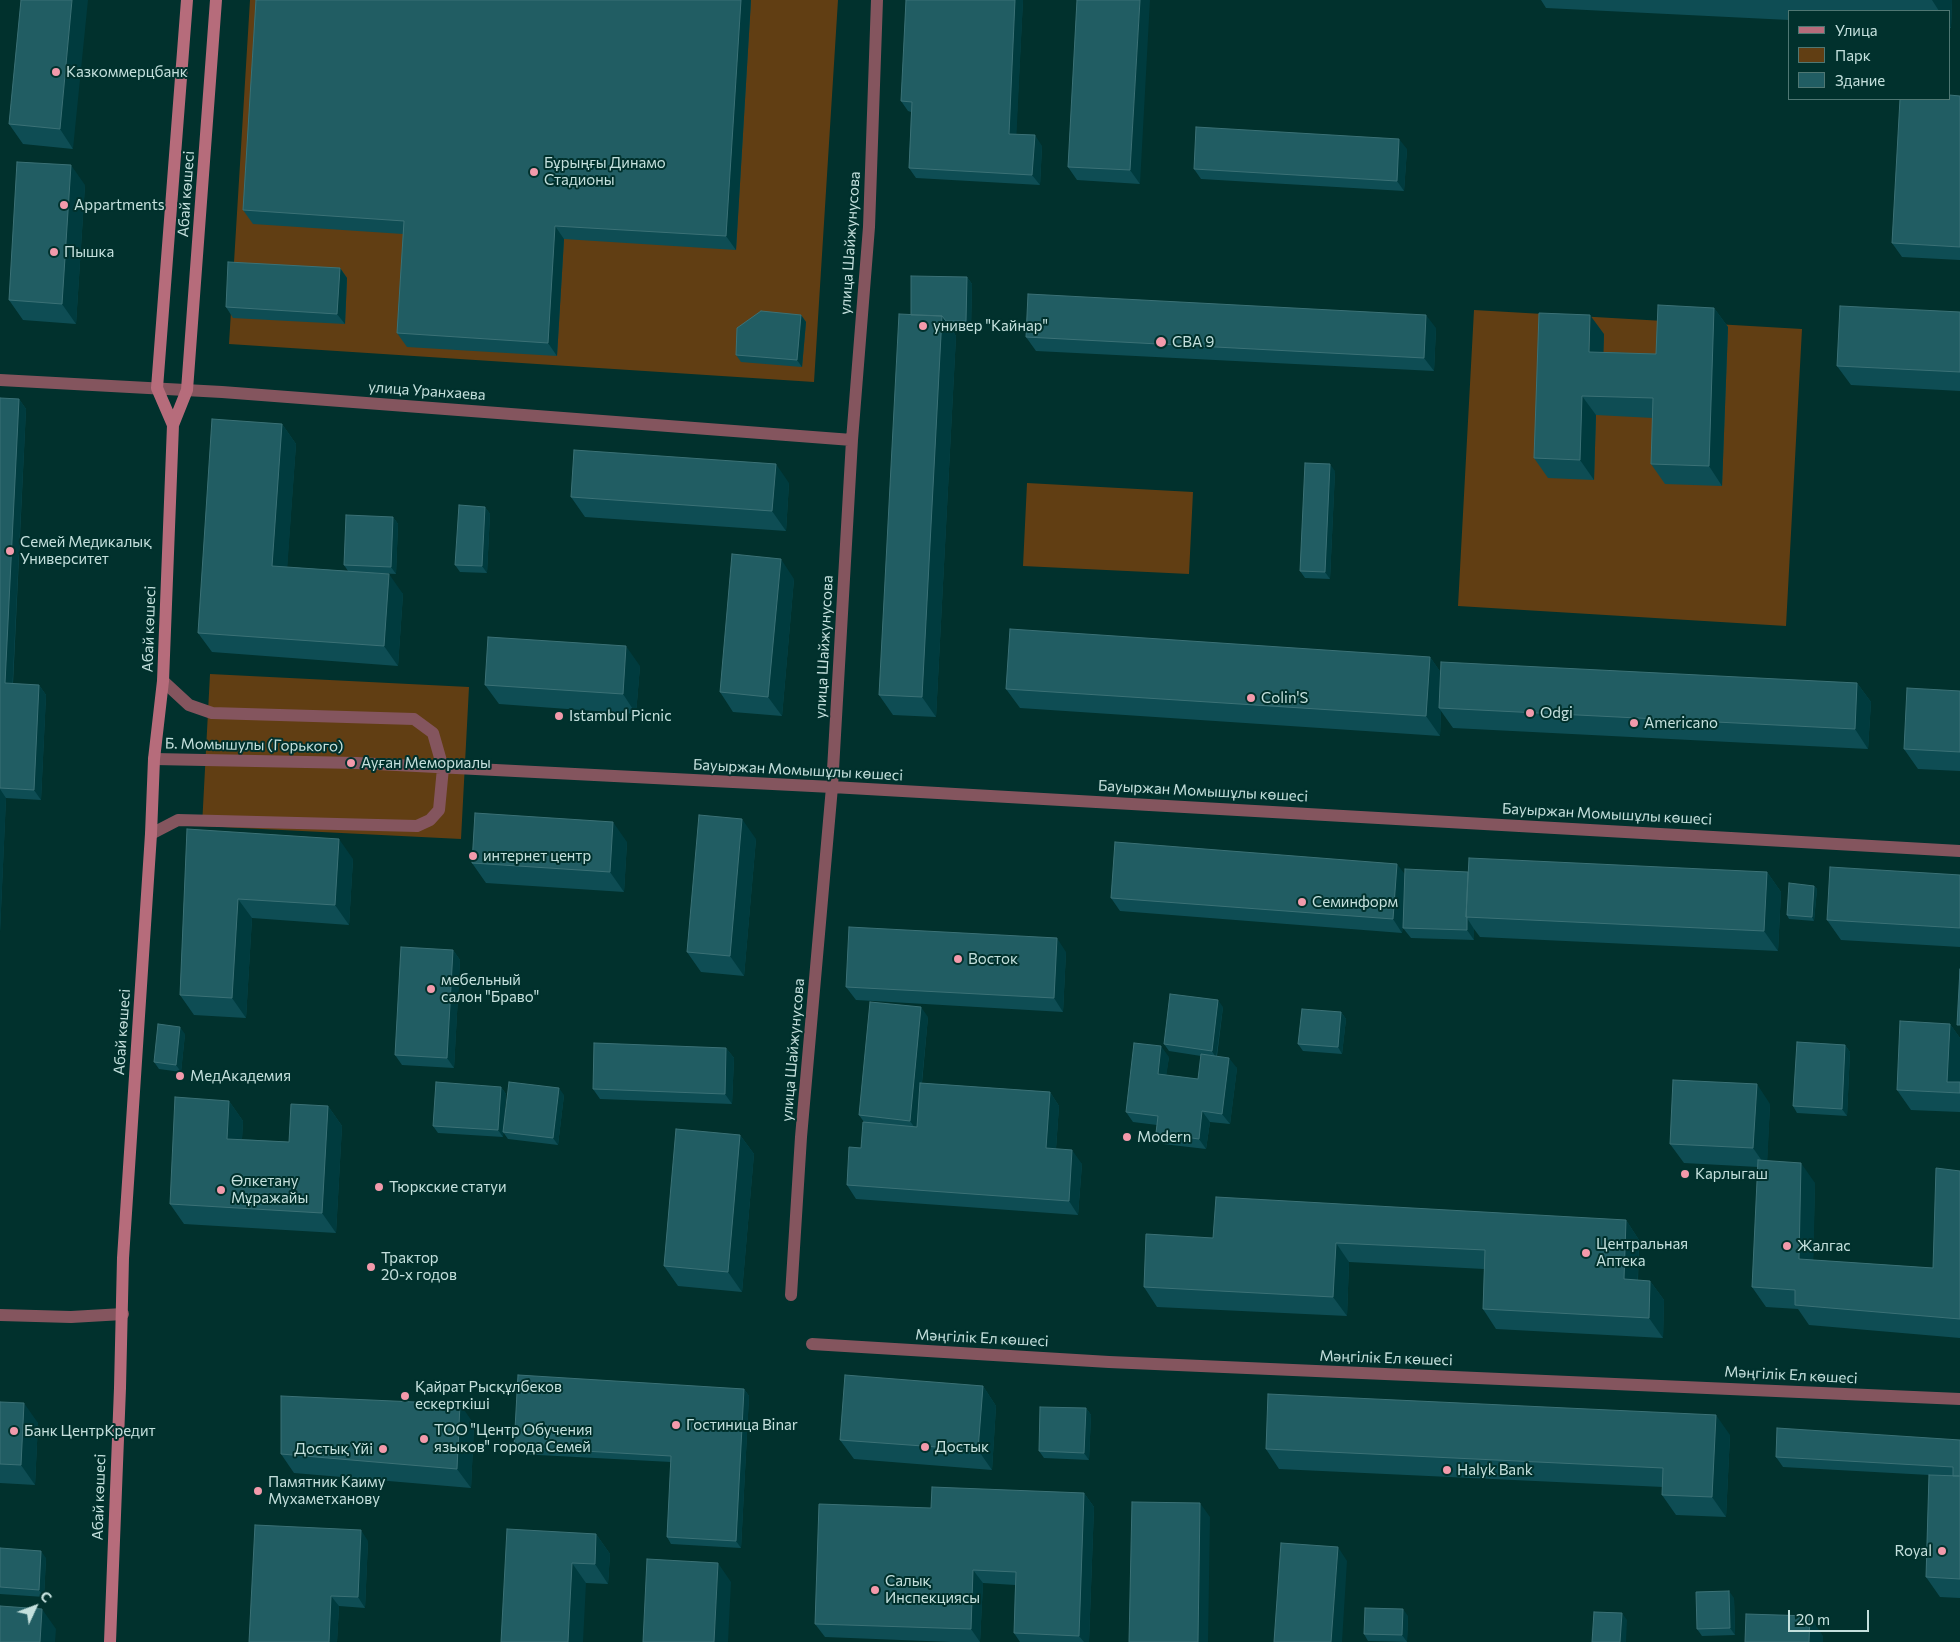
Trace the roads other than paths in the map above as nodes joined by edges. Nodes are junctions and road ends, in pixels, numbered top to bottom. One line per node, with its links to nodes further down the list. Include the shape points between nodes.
1 (187, 0): 5 (main road, Абай көшесі)
2 (216, 0): 6 (main road, Абай көшесі)
3 (877, 0): 8 (street, улица Шайжунусова, via 869,227)
4 (0, 380): 5 (street, улица Уранхаева)
5 (157, 388): 6 (street, улица Уранхаева); 7 (main road)
6 (188, 390): 7 (main road, Абай көшесі); 8 (street, улица Уранхаева)
7 (173, 425): 9 (main road, Абай көшесі)
8 (852, 440): 12 (street, улица Шайжунусова)
9 (163, 681): 10 (main road, Абай көшесі); 11 (street, via 189,705 212,713 414,719 433,733)
10 (154, 759): 11 (street, Б. Момышулы (Горького)); 13 (main road, Абай көшесі)
11 (443, 768): 12 (street, Бауыржан Момышұлы көшесі); 13 (street, via 438,810 430,820 418,826 178,820)
12 (832, 787): 14 (street, Бауыржан Момышұлы көшесі); 15 (street, улица Шайжунусова, via 801,1137)
13 (151, 834): 16 (main road, Абай көшесі, via 123,1258)
14 (1960, 851)
15 (791, 1295)
16 (123, 1314): 17 (street, via 70,1317); 20 (main road, Абай көшесі)
17 (0, 1315)
18 (812, 1344): 19 (street, Мәңгілік Ел көшесі, via 1109,1362)
19 (1960, 1399)
20 (110, 1642)

